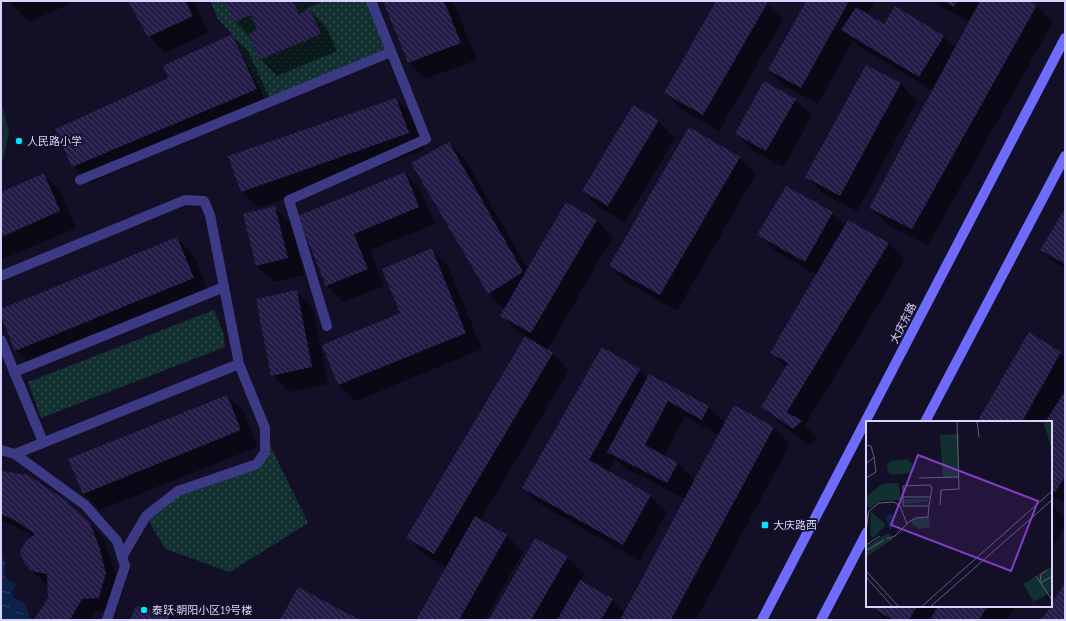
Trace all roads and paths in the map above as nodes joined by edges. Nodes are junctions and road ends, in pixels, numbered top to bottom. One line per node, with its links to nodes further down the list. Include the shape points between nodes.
1 (371, 1): 3 (lane)
2 (1065, 38): 19 (main road, 大庆东路)
3 (391, 52): 5 (lane); 8 (lane, via 426,139 289,200)
4 (1065, 156): 12 (main road)
5 (80, 180)
6 (1, 276): 7 (lane, via 185,200 204,201 210,215)
7 (224, 287): 10 (lane); 11 (lane)
8 (327, 326)
9 (1, 340): 11 (lane)
10 (238, 364): 13 (lane); 17 (lane, via 265,428 265,452 257,464 178,491 146,516)
11 (14, 372): 13 (lane)
12 (926, 421)
13 (43, 442): 15 (lane)
14 (1, 450): 15 (lane)
15 (15, 454): 17 (lane, via 85,505 117,541)
16 (866, 534): 20 (main road)
17 (122, 557): 18 (lane, via 125,566)
18 (107, 620)
19 (762, 620)
20 (821, 620)

